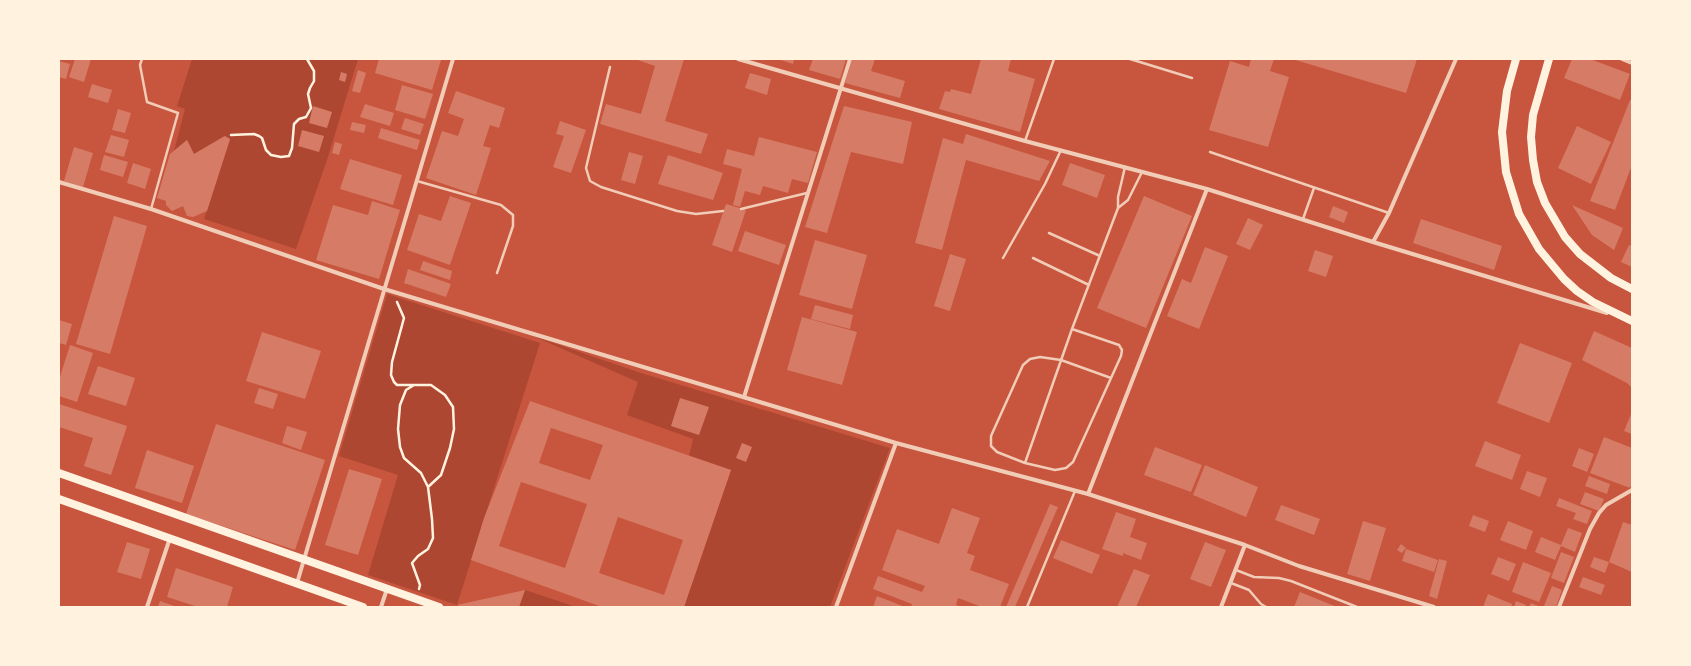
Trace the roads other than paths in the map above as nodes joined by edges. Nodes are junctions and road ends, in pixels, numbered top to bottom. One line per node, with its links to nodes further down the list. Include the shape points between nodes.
1 (142, 59): 26 (lane, via 140,65 147,102 178,113)
2 (453, 59): 20 (street)
3 (738, 59): 14 (street)
4 (850, 59): 14 (street)
5 (1054, 59): 15 (lane)
6 (1130, 59): 13 (lane)
7 (1456, 59): 29 (street)
8 (1516, 59): 40 (main road, via 1507,91 1502,132 1506,172 1519,214 1539,249 1564,279 1593,302)
9 (1549, 59): 39 (main road, via 1535,108 1531,138 1537,182 1542,196 1565,238 1580,254 1611,278)
10 (1622, 59): 11 (street)
11 (1632, 63)
12 (610, 67): 28 (lane, via 586,168 590,181 601,187 677,211 696,214)
13 (1192, 78)
14 (841, 89): 15 (street); 24 (street)
15 (1025, 141): 16 (street)
16 (1061, 150): 18 (street); 34 (lane)
17 (1210, 152): 22 (lane)
18 (1125, 167): 19 (street); 25 (lane)
19 (1142, 172): 23 (street); 25 (lane, via 1128,200)
20 (416, 181): 36 (lane, via 501,205 512,215 513,226); 38 (street)
21 (59, 182): 26 (street)
22 (1314, 188): 29 (lane); 30 (lane)
23 (1207, 190): 30 (street); 51 (street)
24 (808, 193): 27 (lane); 45 (street)
25 (1118, 208): 33 (lane)
26 (151, 209): 38 (street)
27 (741, 209)
28 (723, 211)
29 (1389, 213): 32 (street)
30 (1302, 220): 32 (street)
31 (1049, 233): 33 (lane)
32 (1373, 242): 40 (street)
33 (1100, 256): 37 (lane)
34 (1003, 258)
35 (1033, 258): 37 (lane)
36 (497, 273)
37 (1089, 285): 42 (lane)
38 (384, 289): 45 (street); 55 (street)
39 (1632, 289)
40 (1622, 317): 41 (main road)
41 (1632, 321)
42 (1072, 329): 43 (lane); 44 (lane, via 1119,345 1122,350 1121,356)
43 (1061, 360): 44 (lane); 47 (lane); 47 (lane, via 1040,357 1023,365 991,436 991,446 997,452)
44 (1111, 378): 47 (lane, via 1073,462 1066,468 1056,470)
45 (744, 397): 46 (street)
46 (896, 443): 50 (street); 64 (street)
47 (1025, 463)
48 (59, 473): 55 (main road)
49 (1632, 490): 70 (street, via 1606,505 1599,513 1590,529)
50 (1075, 491): 51 (street); 65 (lane)
51 (1088, 494): 54 (street)
52 (59, 499): 53 (main road)
53 (170, 538): 57 (main road); 60 (street)
54 (1245, 546): 56 (street); 69 (street, via 1299,566)
55 (304, 560): 57 (street); 59 (main road)
56 (1236, 570): 58 (street); 68 (lane, via 1254,577 1291,581)
57 (297, 583): 61 (main road)
58 (1231, 583): 66 (street); 67 (lane, via 1249,590)
59 (387, 589): 62 (street); 63 (main road)
60 (147, 607)
61 (363, 607)
62 (381, 607)
63 (439, 607)
64 (836, 607)
65 (1027, 607)
66 (1221, 607)
67 (1266, 607)
68 (1357, 607)
69 (1434, 607)
70 (1559, 607)

